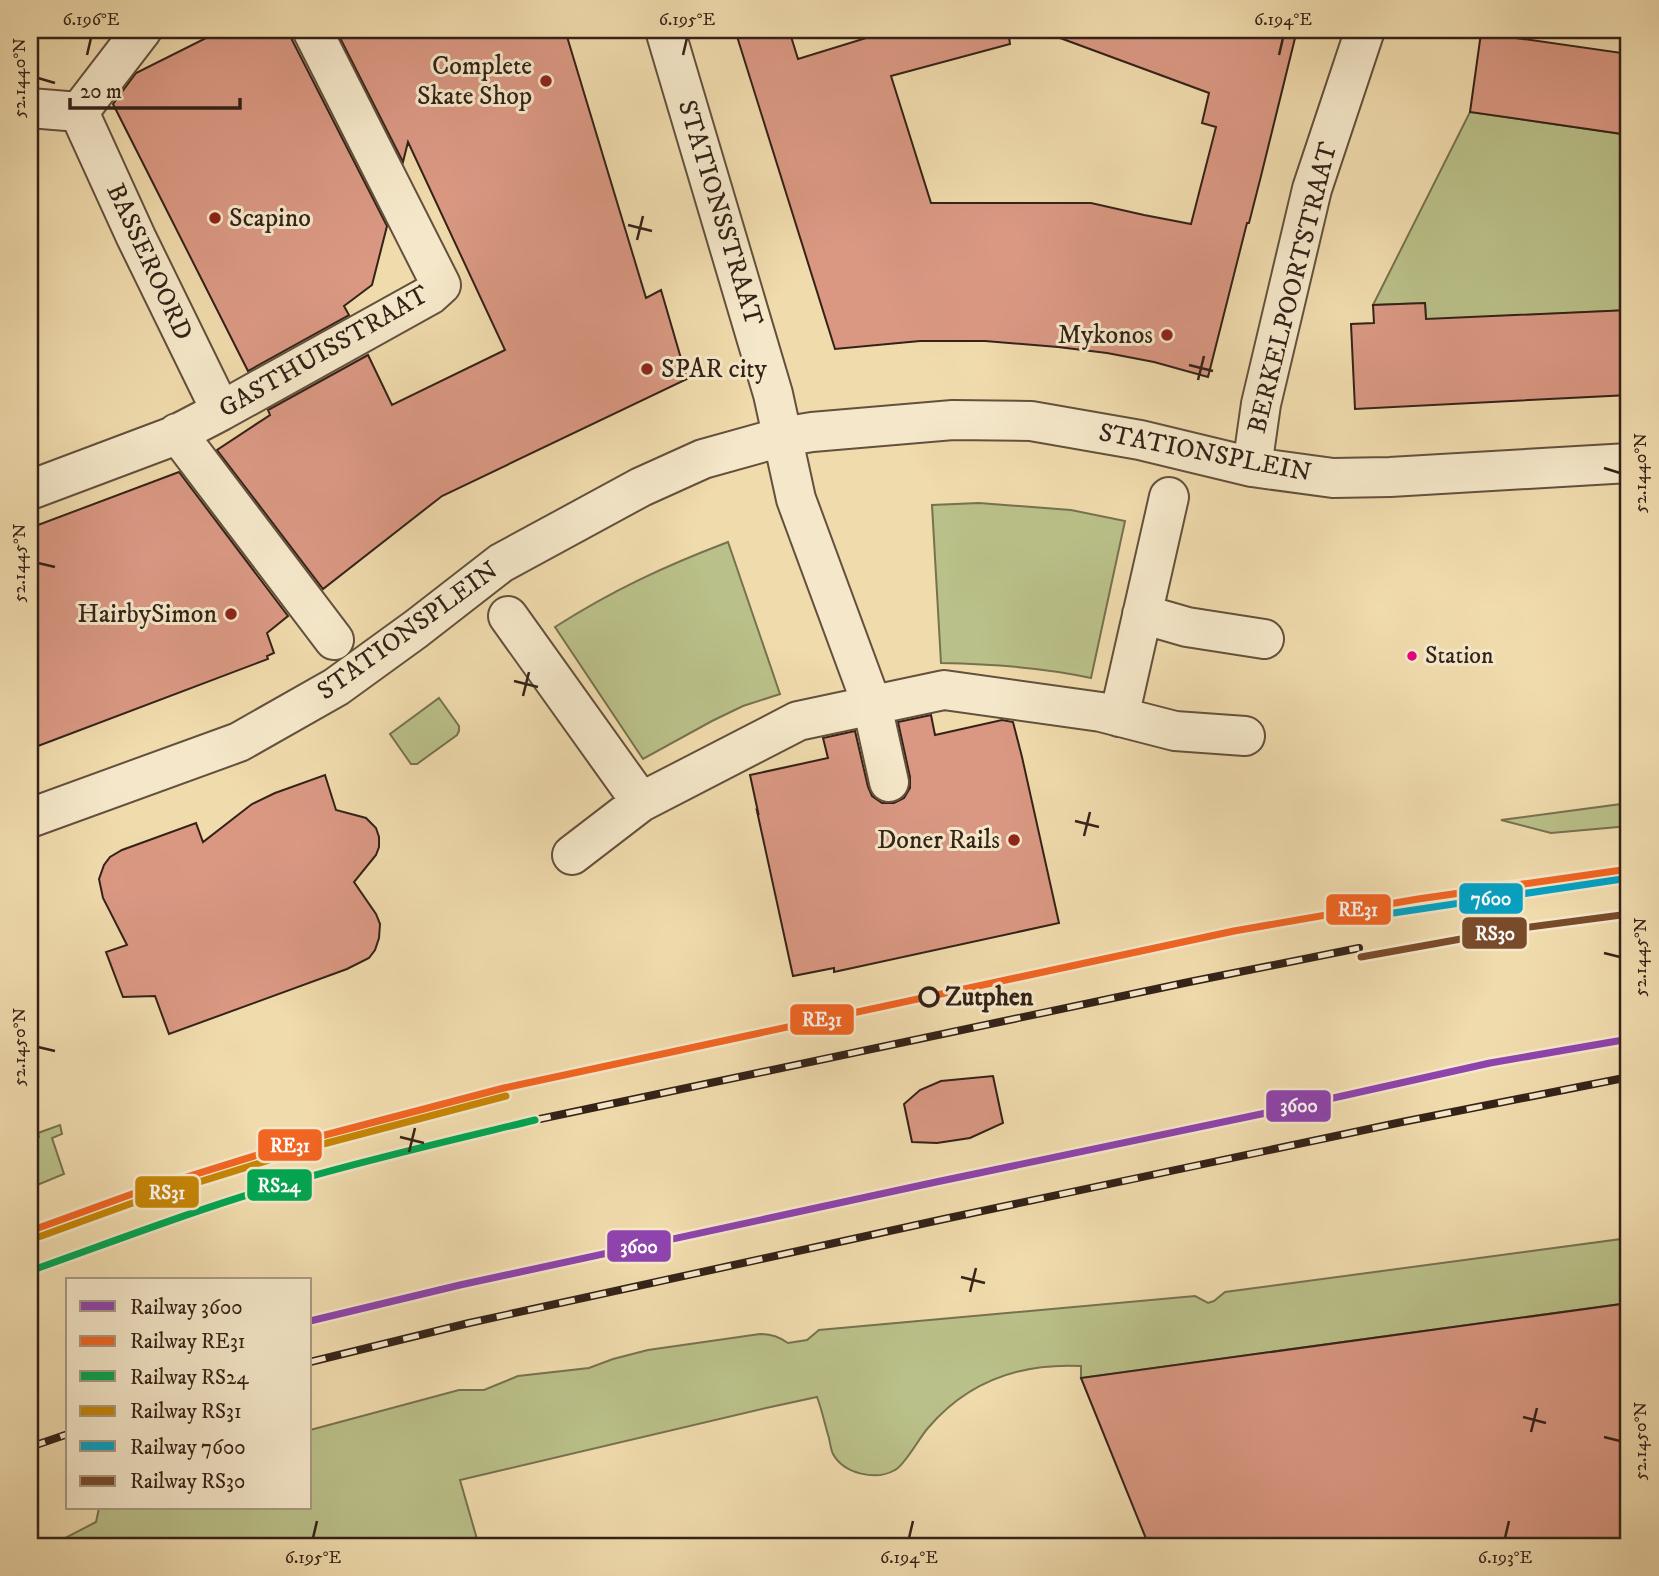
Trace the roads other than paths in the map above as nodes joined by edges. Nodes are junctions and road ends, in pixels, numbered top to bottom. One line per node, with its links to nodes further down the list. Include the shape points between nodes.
1 (142, 30): 6 (street)
2 (312, 30): 7 (street, GASTHUISSTRAAT, via 441,285)
3 (665, 30): 9 (street, STATIONSSTRAAT, via 774,394)
4 (1365, 30): 11 (street, BERKELPOORTSTRAAT, via 1312,190 1261,404)
5 (30, 108): 6 (street)
6 (79, 112): 7 (street, BASSEROORD)
7 (221, 411): 8 (street, GASTHUISSTRAAT)
8 (174, 435): 12 (street, GASTHUISSTRAAT); 17 (street)
9 (782, 437): 11 (street, STATIONSPLEIN, via 953,420 1031,421 1140,440); 18 (street, via 796,499); 23 (street, STATIONSPLEIN, via 703,459 501,563 336,687 239,742)
10 (1629, 463): 11 (street, STATIONSPLEIN, via 1333,478)
11 (1252, 467)
12 (30, 490)
13 (1169, 497): 14 (street, STATIONSPLEIN)
14 (1142, 614): 16 (street, via 1187,627); 19 (street, STATIONSPLEIN)
15 (509, 616): 22 (street, STATIONSPLEIN)
16 (1264, 639)
17 (334, 640)
18 (873, 705): 19 (street, via 944,690); 21 (street); 22 (street, via 797,721)
19 (1119, 717): 20 (street, via 1175,731)
20 (1245, 736)
21 (889, 782)
22 (641, 802): 24 (street)
23 (30, 818)
24 (572, 855)

